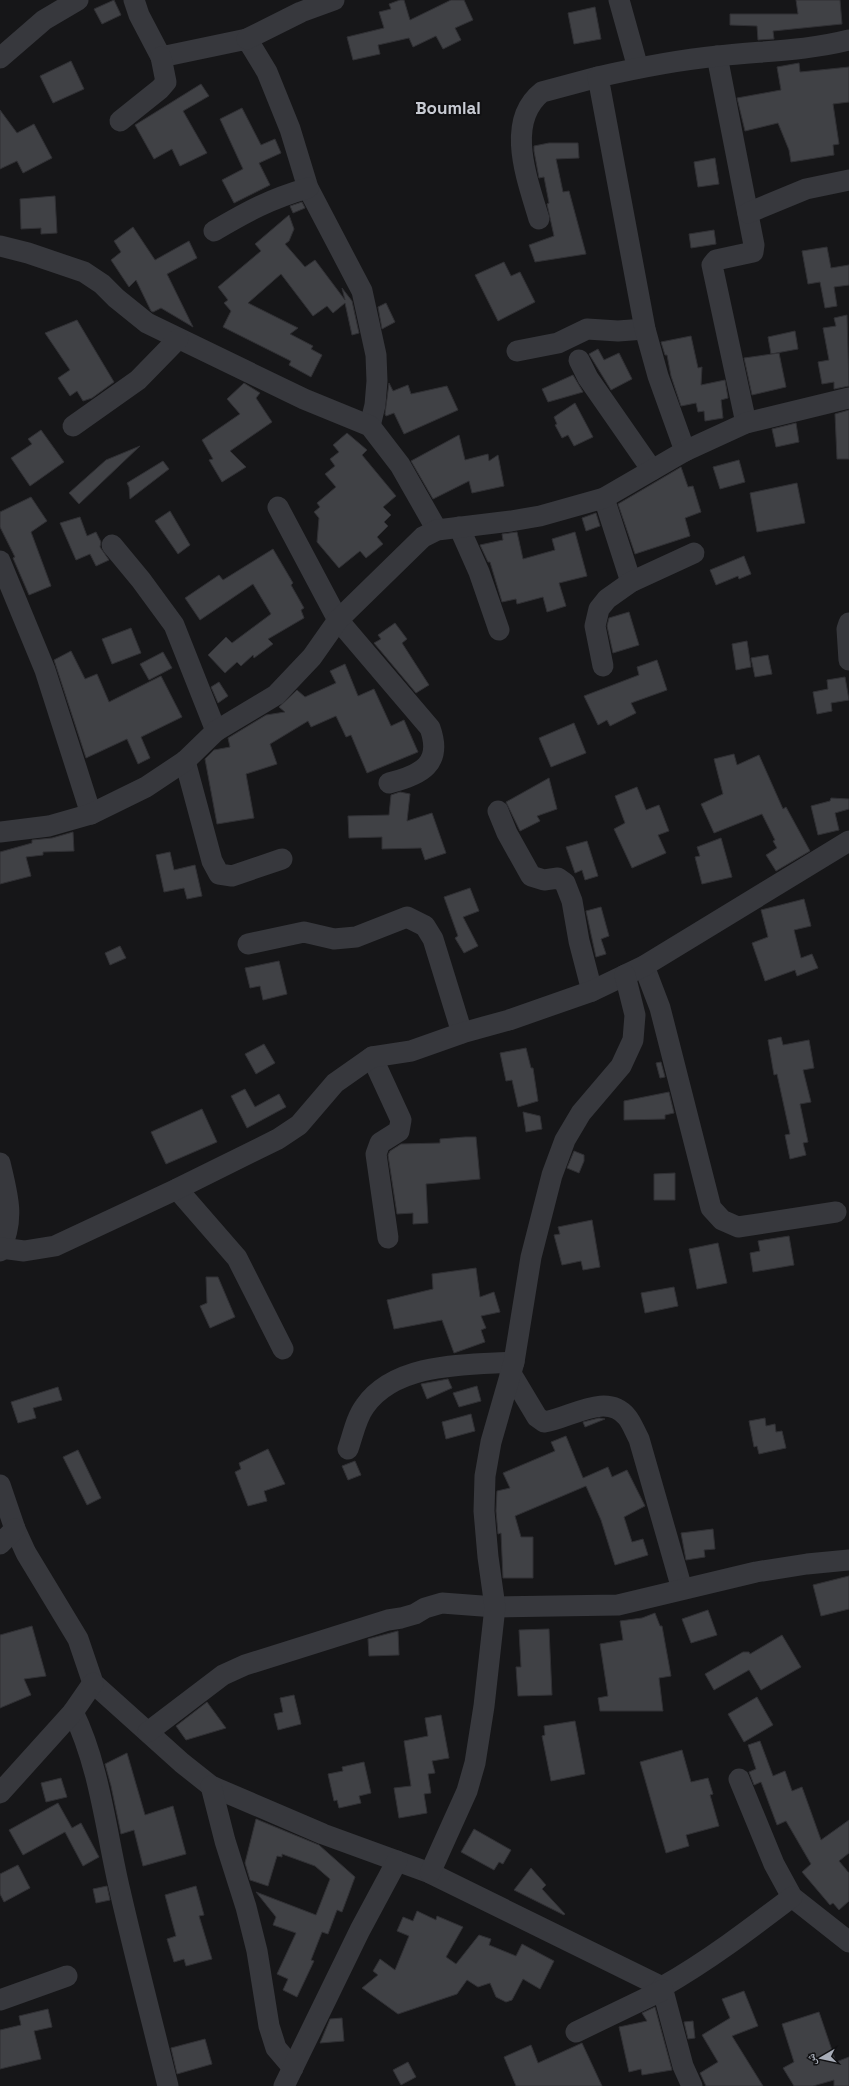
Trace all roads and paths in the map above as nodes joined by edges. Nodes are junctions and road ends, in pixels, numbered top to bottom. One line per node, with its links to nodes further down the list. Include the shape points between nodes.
1 (78, 0): 9 (street, via 44,20)
2 (134, 0): 8 (street)
3 (334, 0): 5 (street, via 301,12)
4 (619, 0): 10 (street)
5 (247, 39): 8 (street); 14 (street, via 267,72 290,129)
6 (849, 40): 7 (street, via 808,48)
7 (717, 56): 10 (street); 15 (street)
8 (161, 57): 12 (street, via 166,82)
9 (0, 58)
10 (638, 68): 11 (street)
11 (598, 77): 16 (street, via 542,92 528,109 522,129 524,163); 19 (street)
12 (120, 121)
13 (849, 180): 15 (street, via 806,189)
14 (308, 188): 17 (street, via 277,197); 26 (street, via 362,291 371,325 377,382)
15 (748, 213): 24 (street, via 754,250 716,260 712,265)
16 (539, 219)
17 (214, 231)
18 (0, 246): 20 (street, via 84,272 147,323)
19 (645, 329): 21 (street, via 587,329 558,343); 27 (street, via 658,376)
20 (178, 339): 25 (street, via 138,380); 26 (street, via 304,399)
21 (517, 351)
22 (579, 360): 28 (street, via 588,378)
23 (849, 398): 24 (street)
24 (746, 424): 27 (street)
25 (73, 426)
26 (370, 426): 32 (street, via 400,464)
27 (685, 451): 28 (street)
28 (652, 470): 29 (street)
29 (604, 498): 31 (street, via 540,516); 36 (street)
30 (278, 507): 37 (street)
31 (459, 527): 32 (street); 39 (street)
32 (437, 530): 37 (street, via 423,537 404,554)
33 (112, 546): 42 (street, via 174,625)
34 (694, 553): 36 (street)
35 (0, 561): 46 (street, via 45,670)
36 (631, 582): 41 (street, via 607,598 599,609 595,626)
37 (338, 620): 42 (street, via 312,657 276,694); 44 (street, via 430,728 434,740 432,760 420,772)
38 (849, 623): 40 (street, via 846,629)
39 (500, 630)
40 (849, 660)
41 (603, 666)
42 (216, 731): 43 (street)
43 (185, 761): 46 (street, via 146,787); 49 (street, via 212,861 219,874 232,876)
44 (389, 783)
45 (498, 811): 53 (street, via 531,876 544,880 558,878 565,883 572,901)
46 (91, 814): 47 (street, via 49,826)
47 (0, 832)
48 (849, 841): 51 (street)
49 (282, 859)
50 (248, 944): 54 (street, via 304,932 334,938 356,937 407,917 425,926 433,939)
51 (644, 966): 52 (street); 58 (street, via 660,1008 711,1208 722,1220 738,1227)
52 (625, 975): 53 (street); 62 (street, via 635,1014 633,1040 621,1066 580,1113 565,1140 552,1175 531,1257)
53 (592, 991): 54 (street, via 509,1020)
54 (462, 1033): 55 (street, via 411,1051)
55 (372, 1057): 57 (street, via 335,1083 299,1125 283,1136); 59 (street, via 401,1120 399,1131 380,1143 376,1154)
56 (0, 1163): 60 (street, via 7,1195 9,1223)
57 (177, 1190): 60 (street, via 55,1246 24,1251); 61 (street, via 237,1258)
58 (836, 1212)
59 (388, 1238)
60 (1, 1250)
61 (283, 1349)
62 (512, 1367): 63 (street, via 436,1367 400,1379 380,1390 364,1406); 68 (street, via 537,1418 544,1422 596,1406 608,1406 628,1417 639,1439); 69 (street, via 491,1442 485,1476 484,1510)
63 (348, 1449)
64 (0, 1485): 65 (street)
65 (15, 1529): 66 (street); 70 (street, via 26,1553 78,1639)
66 (0, 1544)
67 (849, 1560): 68 (street, via 756,1572)
68 (682, 1589): 69 (street, via 618,1605)
69 (495, 1607): 72 (street, via 442,1603 414,1614 246,1665 223,1675); 77 (street, via 475,1763 459,1809)
70 (93, 1683): 71 (street); 72 (street)
71 (73, 1712): 75 (street); 85 (street, via 86,1741)
72 (148, 1732): 74 (street)
73 (739, 1779): 78 (street, via 774,1864)
74 (210, 1786): 76 (street, via 323,1834); 84 (street, via 258,1951 269,2026)
75 (0, 1794)
76 (397, 1861): 77 (street); 84 (street, via 360,1930)
77 (430, 1873): 81 (street)
78 (792, 1897): 79 (street); 81 (street, via 730,1944)
79 (849, 1942)
80 (67, 1976): 82 (street)
81 (662, 1988): 83 (street); 86 (street, via 682,2066)
82 (0, 2000)
83 (576, 2032)
84 (289, 2077)
85 (168, 2086)
86 (692, 2086)

